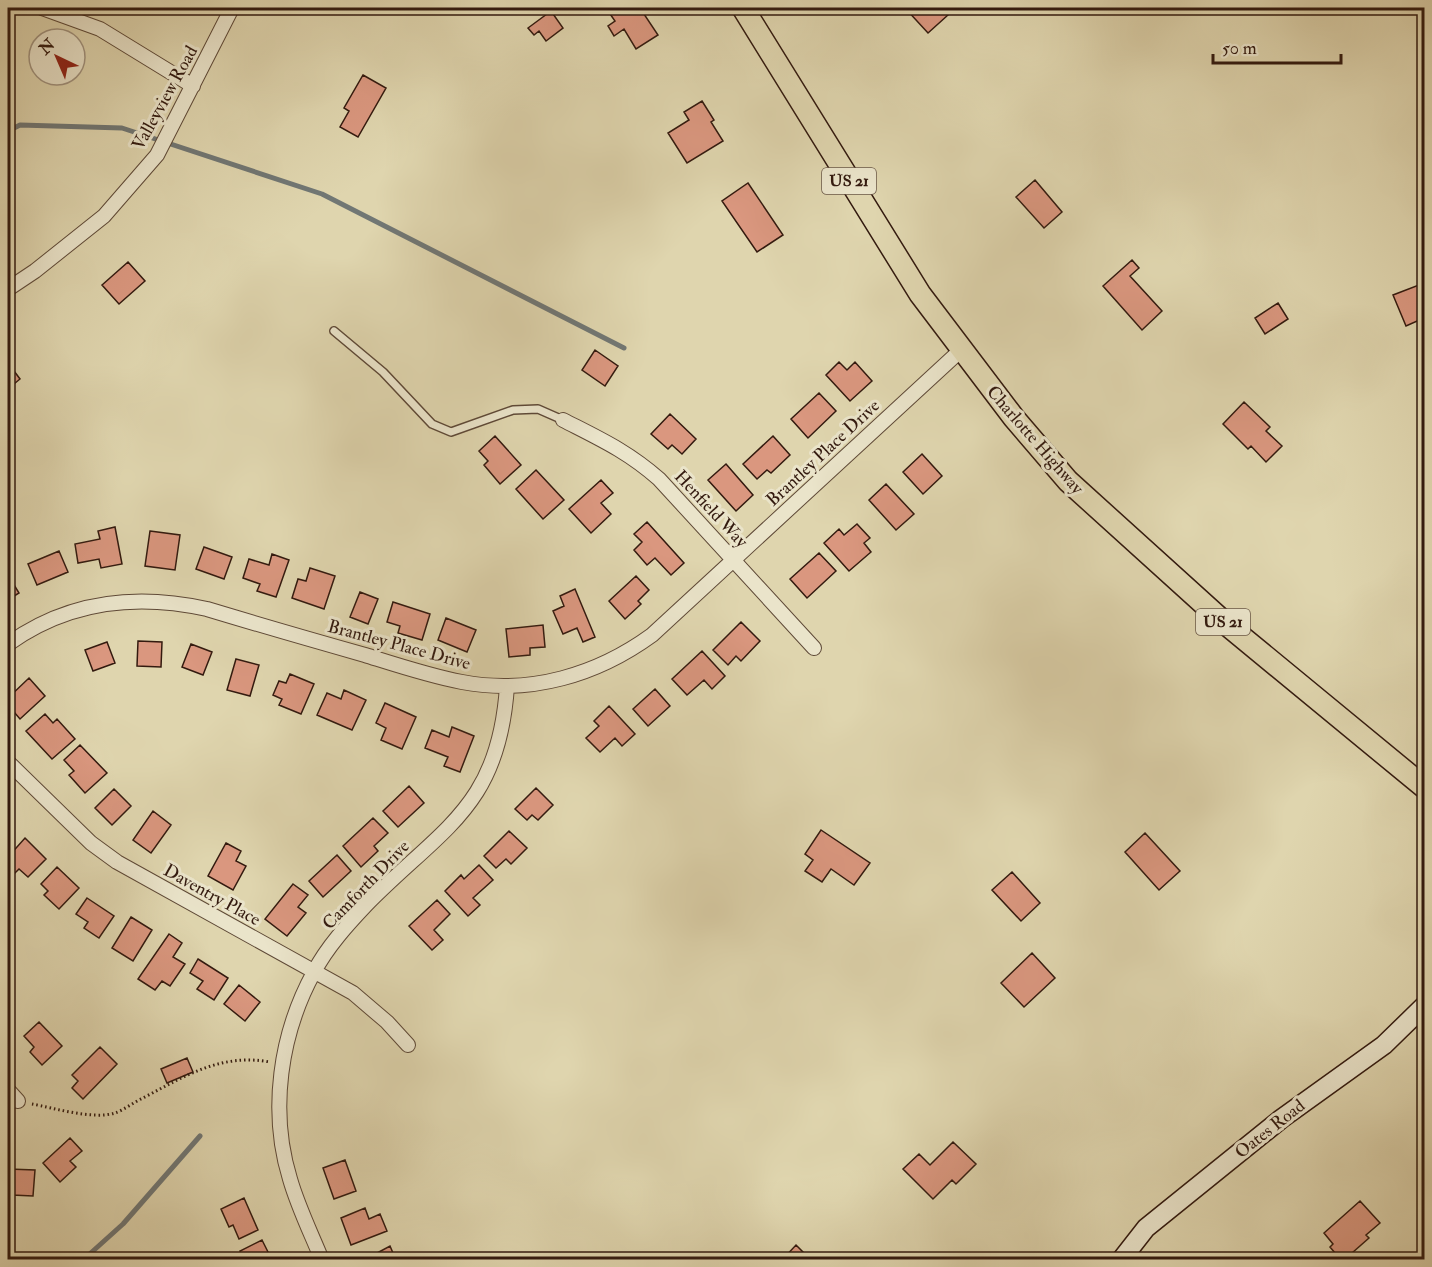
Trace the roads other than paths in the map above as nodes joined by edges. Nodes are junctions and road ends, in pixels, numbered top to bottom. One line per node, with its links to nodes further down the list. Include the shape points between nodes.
1 (42, 8): 4 (street, via 100,29)
2 (232, 8): 4 (street, Valleyview Road)
3 (750, 10): 7 (main road, Charlotte Highway / US 21, via 914,285)
4 (193, 86): 5 (street, Valleyview Road, via 157,155 104,216)
5 (8, 289)
6 (334, 331): 8 (lane, via 383,372 432,424 451,432 513,410 538,409)
7 (961, 350): 9 (street, Brantley Place Drive); 14 (main road, Charlotte Highway / US 21, via 1068,482 1226,624)
8 (563, 420): 9 (street, Henfield Way, via 637,460)
9 (734, 560): 11 (street, Henfield Way); 12 (street, Brantley Place Drive, via 652,635 604,665 566,679)
10 (8, 644): 12 (street, Brantley Place Drive, via 26,631 72,611 120,601 150,600 207,609 460,682)
11 (814, 648)
12 (507, 686): 15 (street, Camforth Drive, via 498,747 468,807 366,904)
13 (8, 762): 15 (street, Daventry Place, via 91,843 117,862)
14 (1425, 787)
15 (313, 972): 17 (street, Daventry Place, via 353,993); 20 (street, Camforth Drive, via 297,1009 279,1098 289,1178)
16 (1425, 1006): 21 (street, Oates Road, via 1384,1045 1281,1119 1146,1228)
17 (408, 1045)
18 (8, 1090): 19 (street)
19 (18, 1101)
20 (322, 1260)
21 (1121, 1260)

